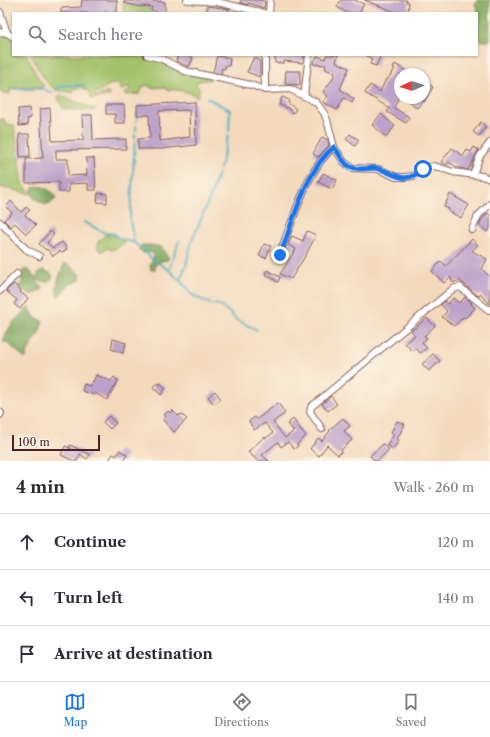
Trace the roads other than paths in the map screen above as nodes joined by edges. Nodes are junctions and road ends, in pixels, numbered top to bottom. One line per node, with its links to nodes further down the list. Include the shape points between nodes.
1 (187, 0): 4 (street, via 217,2)
2 (270, 0): 5 (street)
3 (0, 12): 7 (street)
4 (260, 12)
5 (269, 12)
6 (0, 32): 7 (street)
7 (7, 33): 8 (street)
8 (12, 36)
9 (151, 56): 12 (street, via 185,71)
10 (265, 56): 12 (street)
11 (309, 56): 13 (street)
12 (265, 90): 13 (street, via 290,89)
13 (304, 96): 15 (street, via 316,102 324,113)
14 (490, 144): 16 (street, via 480,156)
15 (334, 147): 16 (street, via 348,166 378,169 396,177 413,176 423,169 434,166 452,172); 21 (street, via 326,153 302,195)
16 (473, 174): 17 (street)
17 (490, 179)
18 (490, 204): 20 (street, via 478,216)
19 (0, 222): 22 (street, via 26,249)
20 (472, 230)
21 (280, 255)
22 (39, 256)
23 (17, 274): 24 (street)
24 (0, 291)
25 (490, 309): 28 (street, via 460,287 453,289 311,407 310,412)
26 (0, 412): 27 (street)
27 (0, 416)
28 (322, 429)

